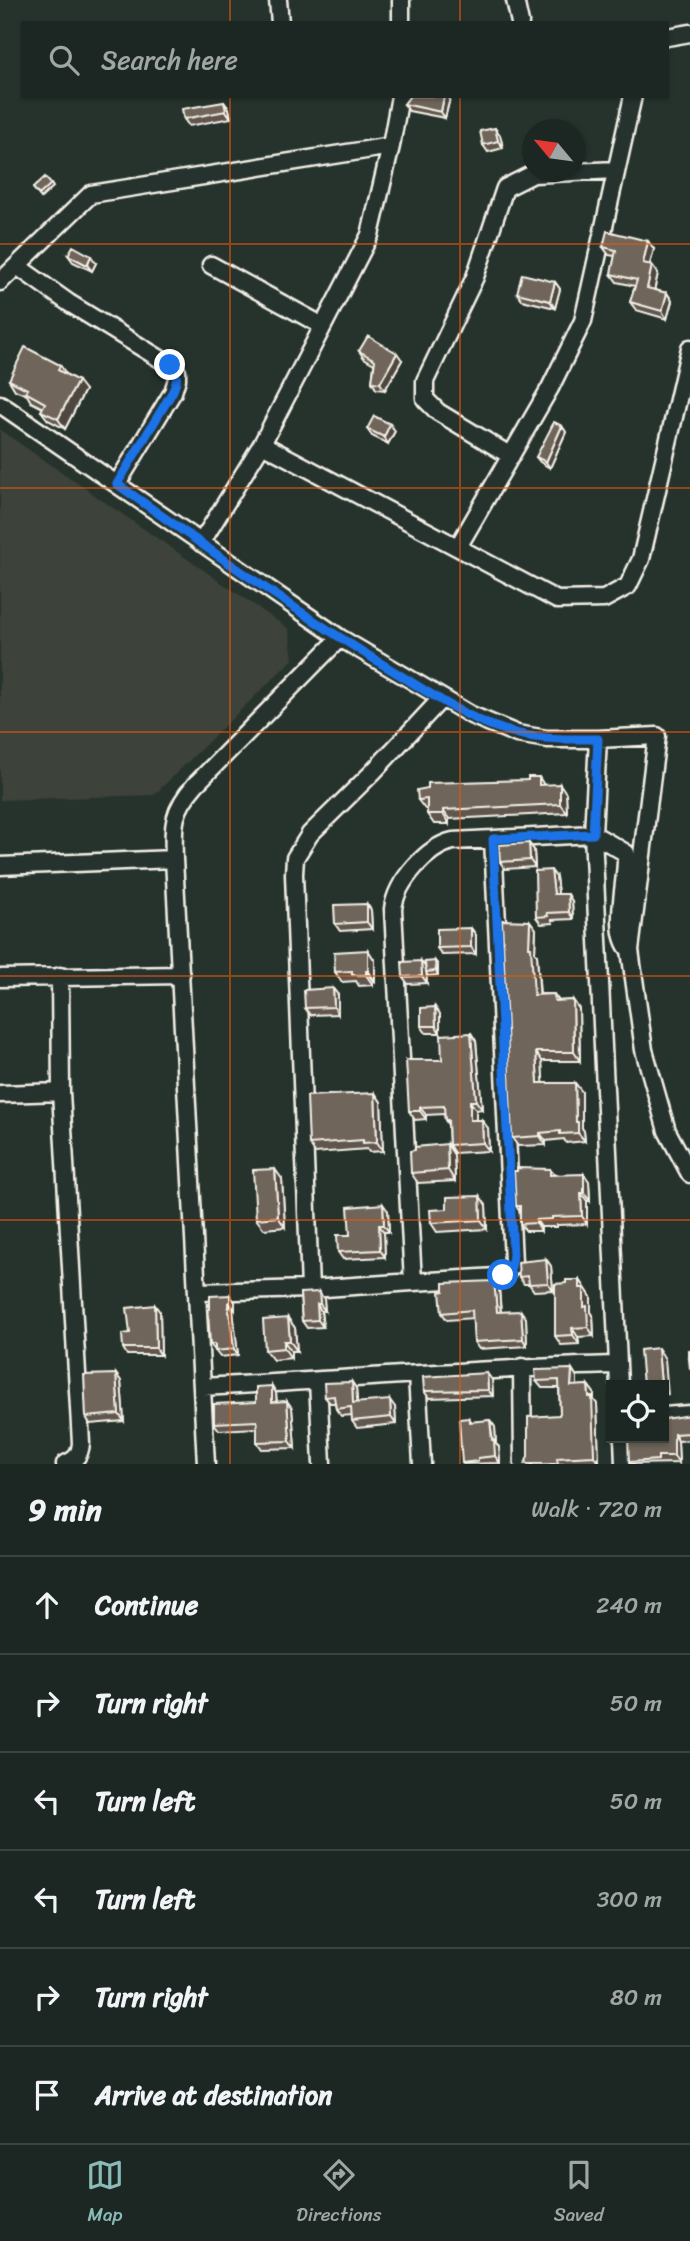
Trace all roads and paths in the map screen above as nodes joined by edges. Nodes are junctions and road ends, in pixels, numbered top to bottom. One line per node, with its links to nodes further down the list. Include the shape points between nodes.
1 (278, 0): 4 (street)
2 (401, 0): 5 (street)
3 (516, 0): 6 (street)
4 (280, 21)
5 (401, 21)
6 (520, 21)
7 (690, 33): 8 (street)
8 (669, 37)
9 (400, 98): 11 (street)
10 (633, 98): 12 (street)
11 (391, 146): 14 (street, via 91,194); 16 (street, via 370,235)
12 (616, 170): 20 (street, via 583,321); 20 (street, via 533,174 505,188 475,277 425,382 425,399 439,412)
13 (211, 265): 16 (street)
14 (17, 266): 15 (street); 21 (street, via 177,372 173,391)
15 (0, 282)
16 (323, 326): 19 (street)
17 (690, 348): 23 (street, via 641,559 628,586 604,599 556,600)
18 (0, 404): 21 (street)
19 (262, 444): 22 (street); 23 (street)
20 (512, 456): 23 (street)
21 (117, 484): 22 (street)
22 (201, 543): 24 (street)
23 (458, 547)
24 (340, 638): 25 (street); 29 (street, via 178,805)
25 (441, 699): 26 (street, via 517,734); 39 (street, via 310,834 295,858)
26 (598, 739): 27 (street); 31 (street, via 657,736)
27 (593, 834): 28 (street); 31 (street, via 626,853 621,930); 41 (street)
28 (493, 839): 38 (street, via 441,845 404,880 394,903); 38 (street, via 513,1262 497,1277)
29 (174, 859): 30 (street); 32 (street)
30 (0, 866)
31 (630, 950): 37 (street, via 645,1051 667,1131)
32 (181, 975): 33 (street); 40 (street)
33 (60, 976): 34 (street); 35 (street)
34 (0, 978)
35 (61, 1092): 36 (street); 50 (street, via 81,1443 80,1454)
36 (0, 1094)
37 (690, 1174)
38 (413, 1282): 39 (street)
39 (310, 1289): 40 (street)
40 (197, 1292): 46 (street)
41 (618, 1365): 42 (street); 44 (street)
42 (522, 1367): 43 (street); 54 (street)
43 (417, 1375): 45 (street); 53 (street)
44 (620, 1380)
45 (317, 1381): 46 (street); 52 (street)
46 (202, 1387): 51 (street)
47 (690, 1414): 48 (street)
48 (669, 1416)
49 (623, 1443): 55 (street)
50 (65, 1464)
51 (206, 1464)
52 (322, 1464)
53 (422, 1464)
54 (523, 1464)
55 (624, 1464)

